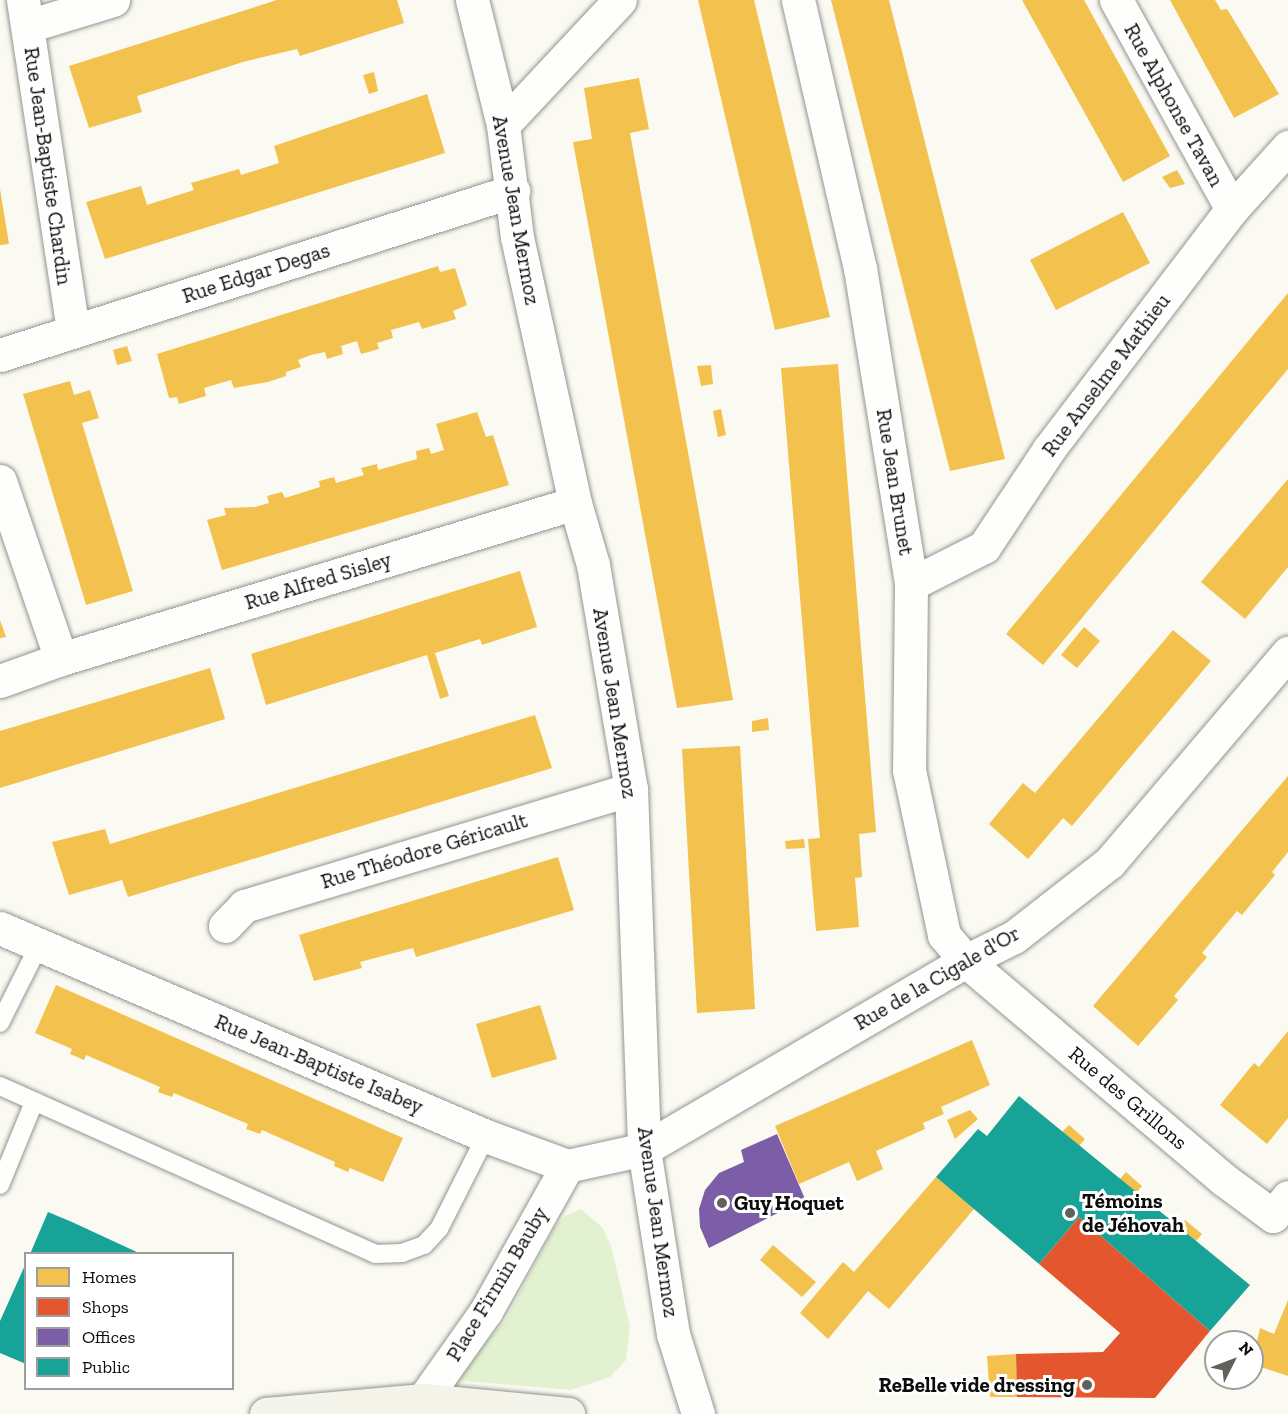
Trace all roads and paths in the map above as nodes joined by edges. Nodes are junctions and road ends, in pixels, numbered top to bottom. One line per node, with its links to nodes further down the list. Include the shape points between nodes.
1 (113, 0): 6 (street)
2 (472, 0): 7 (street, Avenue Jean Mermoz)
3 (620, 0): 7 (street)
4 (798, 0): 15 (street, Rue Jean Brunet, via 860,268)
5 (1116, 0): 10 (street, Rue Alphonse Tavan)
6 (26, 13): 11 (street, Rue Jean-Baptiste Chardin)
7 (503, 125): 9 (street, Avenue Jean Mermoz)
8 (1288, 147): 10 (street, Rue Anselme Mathieu)
9 (513, 191): 11 (street, Rue Edgar Degas); 14 (street, Avenue Jean Mermoz, via 517,237)
10 (1232, 209): 15 (street, Rue Anselme Mathieu, via 1049,449 984,547)
11 (73, 331): 12 (street, Rue Edgar Degas)
12 (0, 355)
13 (0, 481): 17 (street)
14 (575, 503): 17 (street, Rue Alfred Sisley); 19 (street, Avenue Jean Mermoz, via 594,565)
15 (911, 584): 23 (street, Rue Jean Brunet, via 909,770 944,934)
16 (1288, 653): 23 (street, Rue de la Cigale d'Or, via 1110,862 1014,938)
17 (61, 659): 18 (street, Rue Alfred Sisley)
18 (0, 681)
19 (631, 789): 20 (street, Rue Théodore Géricault, via 244,906); 28 (street, Avenue Jean Mermoz)
20 (225, 926)
21 (0, 928): 22 (street, Rue Jean-Baptiste Isabey)
22 (39, 945): 24 (lane); 27 (street, Rue Jean-Baptiste Isabey)
23 (966, 961): 28 (street, Rue de la Cigale d'Or); 31 (street, Rue des Grillons)
24 (0, 1023)
25 (0, 1086): 26 (lane)
26 (34, 1102): 27 (lane, via 375,1254 402,1253 424,1245 439,1229); 30 (lane)
27 (486, 1136): 29 (street, Rue Jean-Baptiste Isabey)
28 (644, 1149): 29 (street); 36 (street, Avenue Jean Mermoz, via 674,1334)
29 (567, 1166): 32 (street, Place Firmin Bauby, via 486,1311)
30 (0, 1185)
31 (1283, 1212)
32 (423, 1400): 33 (main road); 34 (main road)
33 (482, 1410): 35 (main road)
34 (266, 1414)
35 (568, 1414)
36 (698, 1414)

